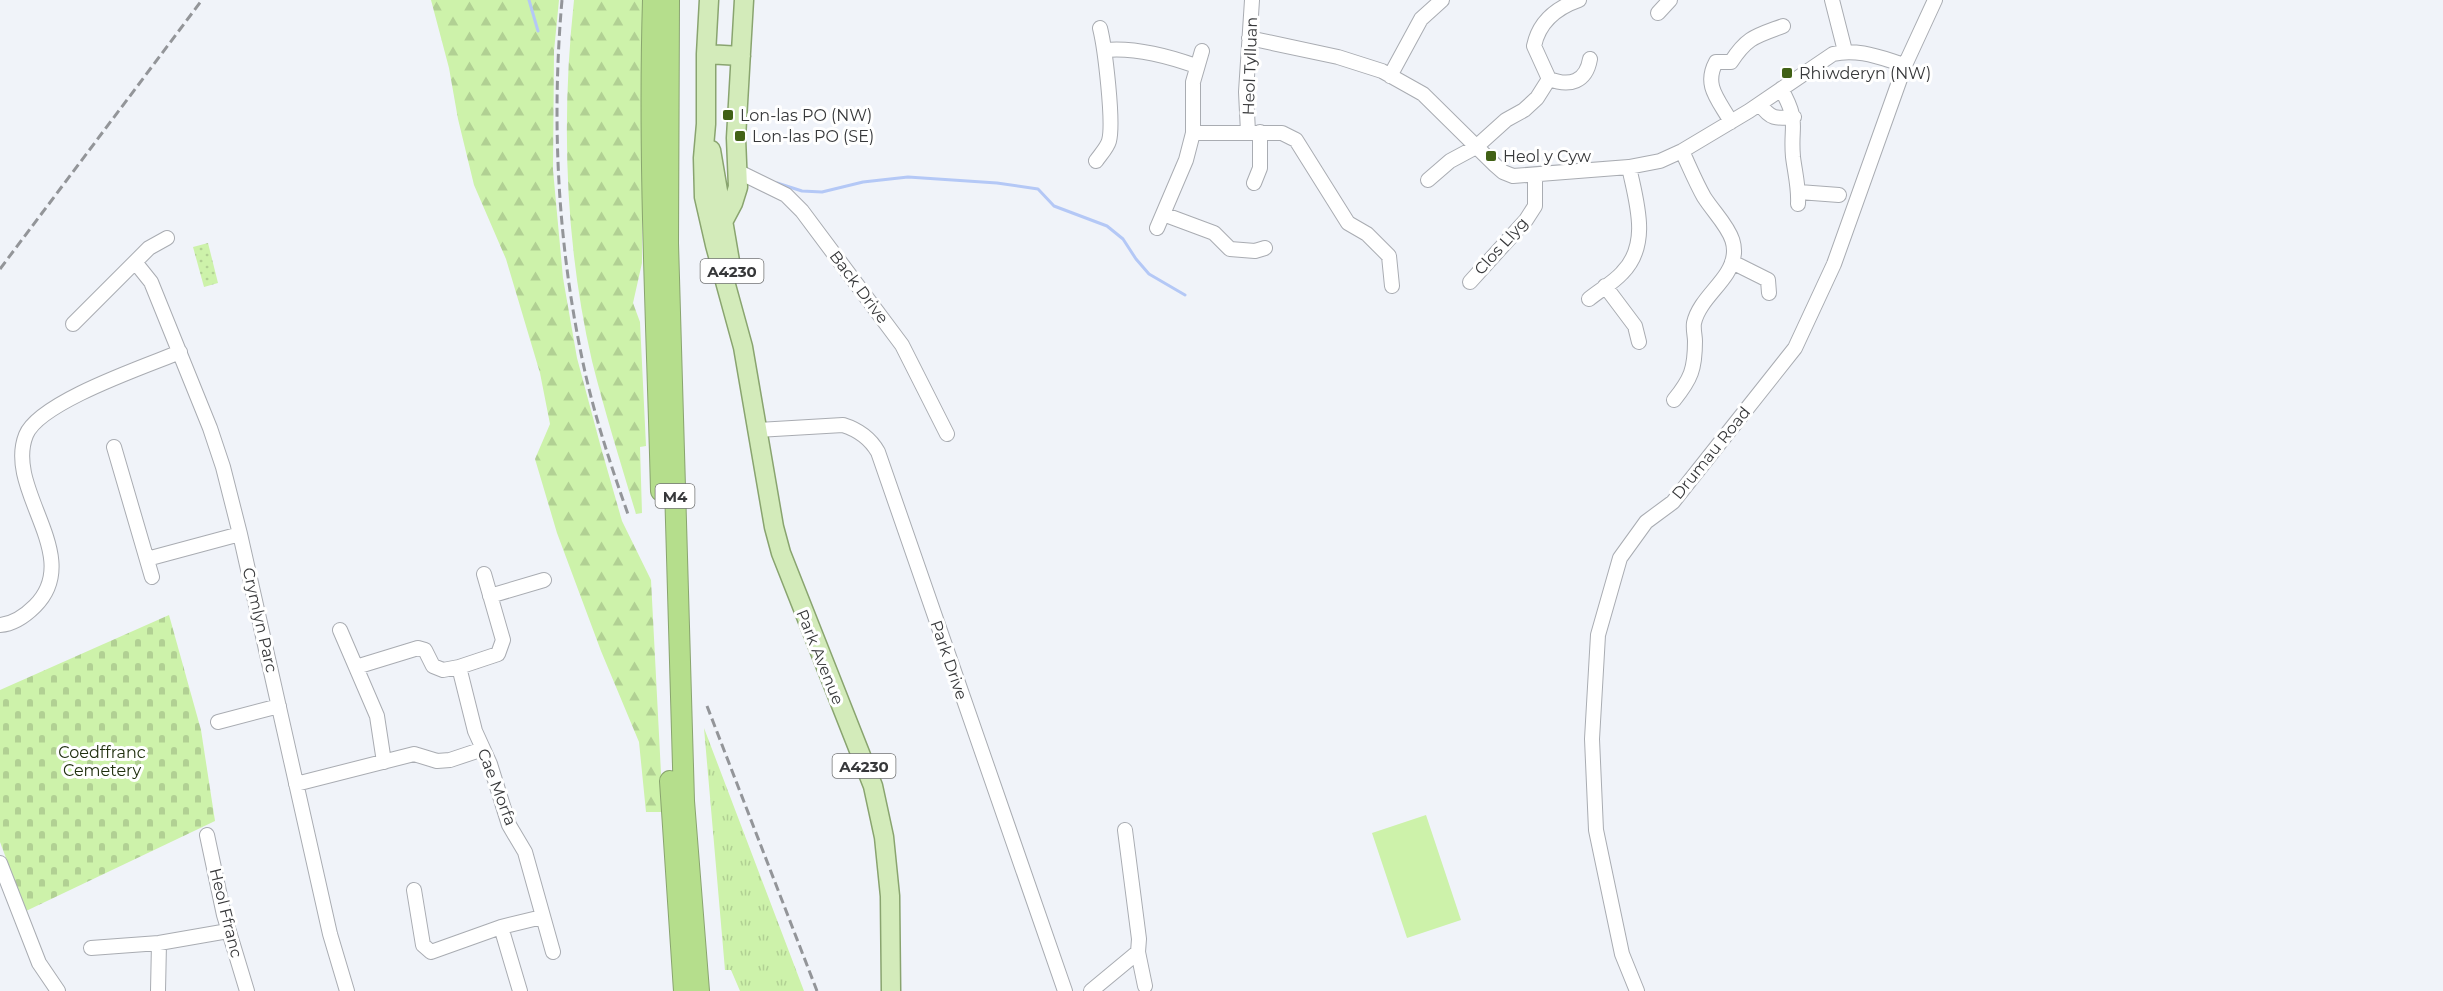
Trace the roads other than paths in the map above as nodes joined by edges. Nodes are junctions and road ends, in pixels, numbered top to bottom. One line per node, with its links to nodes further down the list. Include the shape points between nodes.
1 (653, 0): 93 (highway, M4, via 654,243 671,811)
2 (669, 0): 94 (highway, M4, via 668,243 683,789)
3 (709, 0): 18 (main road, A4230)
4 (744, 0): 19 (main road)
5 (1252, 0): 14 (street, Heol Tylluan)
6 (1442, 0): 23 (street, via 1421,19)
7 (1579, 0): 24 (street, via 1553,14 1536,37 1534,46)
8 (1670, 0): 11 (street)
9 (1832, 0): 17 (street)
10 (1935, 0): 21 (street, Drumau Road)
11 (1658, 13)
12 (1783, 26): 28 (street, via 1742,45 1731,62 1716,62 1710,74 1712,88)
13 (1100, 27): 15 (street)
14 (1249, 38): 23 (street, via 1338,57); 30 (street, Heol Tylluan, via 1246,92)
15 (1106, 50): 22 (street, via 1169,56); 34 (street, via 1111,128 1108,142)
16 (1202, 51): 22 (street)
17 (1845, 51): 21 (street, via 1868,53); 25 (street, via 1833,54)
18 (706, 54): 19 (main road); 29 (main road, A4230)
19 (741, 56): 36 (main road)
20 (1590, 59): 24 (street, via 1588,72 1579,79)
21 (1905, 65): 98 (street, Drumau Road, via 1834,264 1795,348 1673,502 1646,522 1620,558 1598,635 1592,739 1596,830 1622,954)
22 (1196, 66): 31 (street)
23 (1390, 76): 32 (street, via 1423,94)
24 (1549, 79): 32 (street, via 1537,98)
25 (1781, 89): 26 (street); 27 (street)
26 (1760, 104): 27 (street, via 1768,115); 28 (street)
27 (1794, 117): 41 (street, via 1793,153 1799,198)
28 (1731, 122): 33 (street)
29 (706, 124): 40 (main road, A4230); 43 (main road, A4230, via 703,182)
30 (1254, 132): 31 (street); 39 (street, Heol Tylluan, via 1260,168); 50 (street, via 1282,134 1296,140 1348,223 1367,234 1389,256)
31 (1193, 133): 42 (street)
32 (1476, 147): 37 (street, via 1503,172); 38 (street, via 1450,161)
33 (1682, 151): 35 (street, via 1660,161); 48 (street, via 1703,194 1728,226 1734,243)
34 (1096, 161)
35 (1629, 167): 37 (street); 51 (street, via 1640,228 1636,253 1623,273)
36 (737, 171): 40 (main road, via 733,181); 43 (main road, via 735,196); 59 (street, Back Drive, via 786,195 802,212 902,345)
37 (1535, 176): 49 (street, Clos Llyg, via 1535,206)
38 (1428, 180)
39 (1254, 183)
40 (719, 192): 43 (main road, via 711,204)
41 (1839, 195)
42 (1163, 214): 44 (street); 46 (street, via 1214,234 1230,249)
43 (716, 218): 58 (main road, Park Avenue / A4230, via 724,279 737,322)
44 (1157, 228)
45 (167, 238): 47 (street)
46 (1264, 248)
47 (135, 262): 54 (street); 56 (street, Crymlyn Parc, via 151,282)
48 (1732, 262): 52 (street, via 1768,280); 57 (street, via 1694,323 1694,362 1689,382)
49 (1470, 282)
50 (1392, 286)
51 (1605, 286): 53 (street); 55 (street, via 1635,326)
52 (1769, 293)
53 (1589, 299)
54 (73, 324)
55 (1639, 342)
56 (180, 352): 61 (street, Crymlyn Parc, via 210,428); 67 (street, via 76,394 46,413 26,433 21,460 52,557 51,580 44,598 28,613)
57 (1674, 400)
58 (758, 430): 95 (main road, Park Avenue / A4230, via 781,553 873,786 884,837 890,896); 96 (street, Park Drive, via 843,425 866,437 878,452)
59 (947, 434)
60 (114, 447): 62 (street)
61 (240, 534): 62 (street); 71 (street, Crymlyn Parc)
62 (147, 559): 64 (street)
63 (484, 574): 66 (street)
64 (152, 577)
65 (544, 580): 66 (street)
66 (490, 596): 70 (street, via 502,647 498,654)
67 (0, 625)
68 (340, 630): 69 (street)
69 (356, 667): 70 (street, via 423,648 433,666 442,670); 74 (street, via 377,716)
70 (459, 667): 73 (street, Cae Morfa)
71 (279, 706): 72 (street); 75 (street, Crymlyn Parc)
72 (218, 722)
73 (483, 749): 74 (street, via 450,760 436,761 414,754); 80 (street, Cae Morfa, via 509,825 525,852)
74 (384, 762): 75 (street)
75 (296, 784): 91 (street, Crymlyn Parc)
76 (1125, 830): 86 (street)
77 (207, 835): 82 (street, Heol Ffranc)
78 (0, 863): 88 (street, via 39,963)
79 (414, 890): 81 (street, via 426,950 431,952)
80 (542, 917): 81 (street); 85 (street, Cae Morfa)
81 (501, 927): 92 (street)
82 (228, 931): 83 (street); 90 (street, Heol Ffranc)
83 (159, 943): 84 (street); 89 (street)
84 (91, 948)
85 (553, 952)
86 (1138, 952): 87 (street); 97 (street)
87 (1145, 986)
88 (58, 991)
89 (158, 991)
90 (247, 991)
91 (347, 991)
92 (520, 991)
93 (684, 991)
94 (699, 991)
95 (891, 991)
96 (1065, 991)
97 (1091, 991)
98 (1637, 991)

